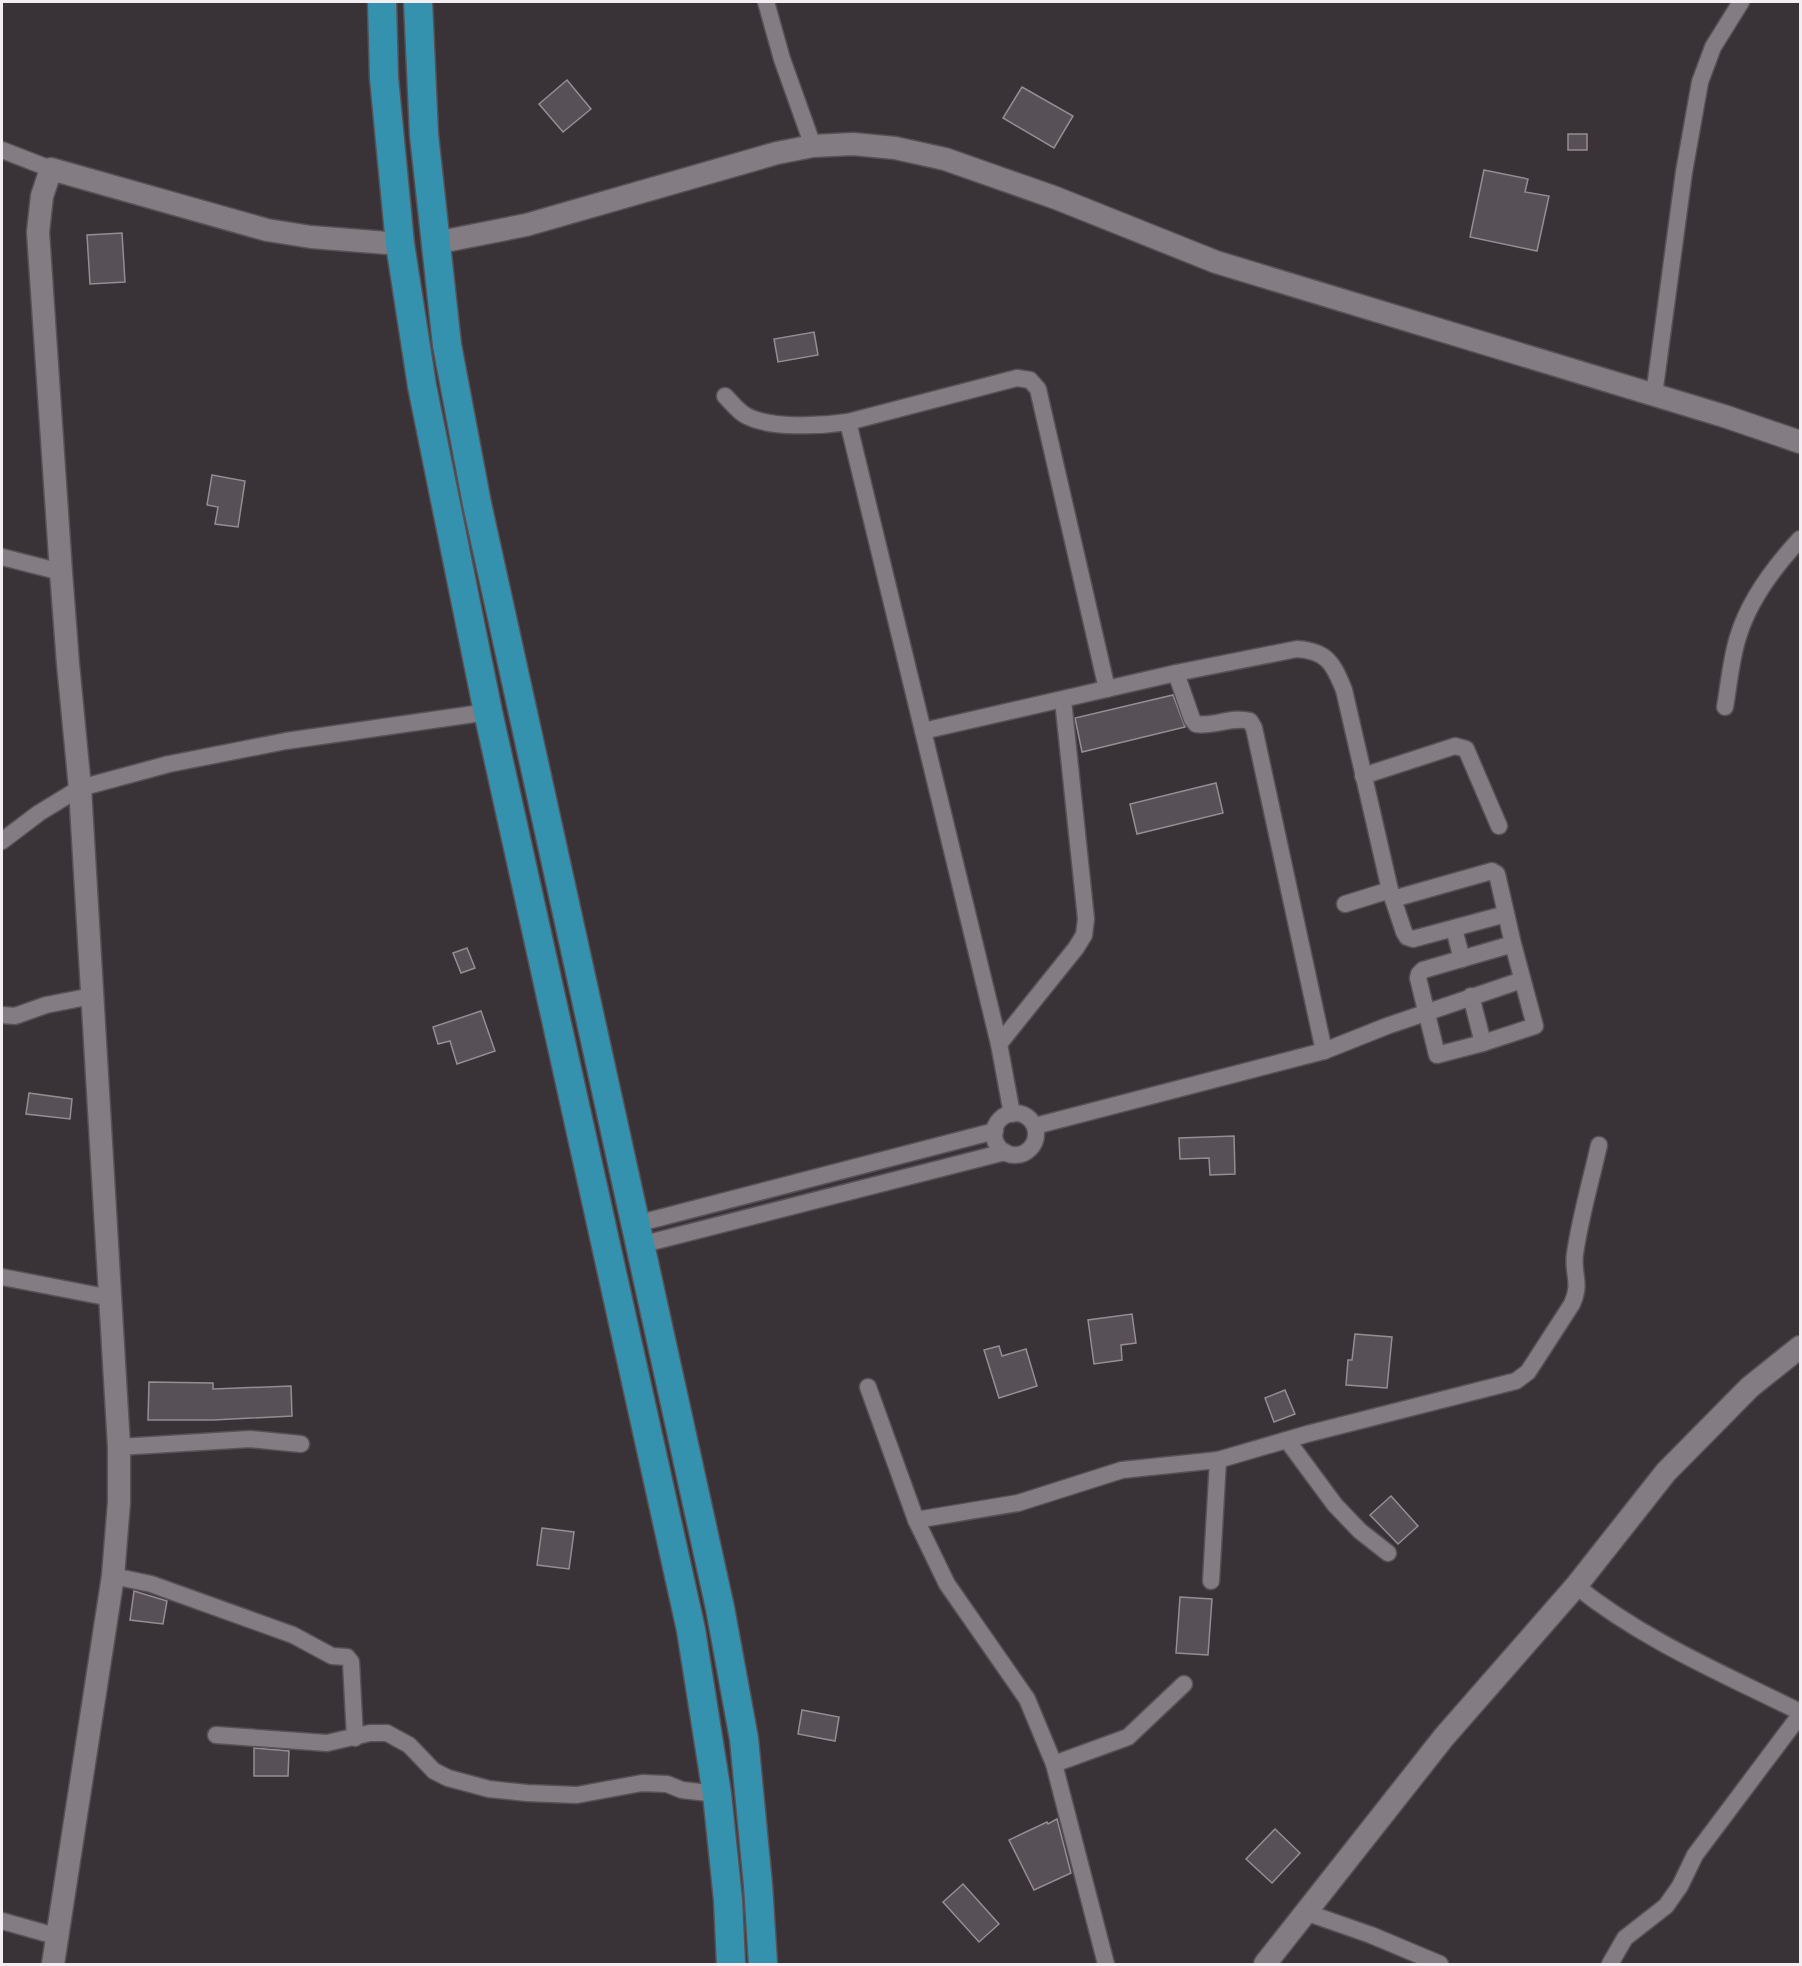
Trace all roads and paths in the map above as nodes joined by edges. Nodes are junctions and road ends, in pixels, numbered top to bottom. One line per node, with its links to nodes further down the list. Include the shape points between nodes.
1 (382, 2): 9 (highway, via 384,78)
2 (418, 2): 8 (highway, via 424,135)
3 (766, 2): 5 (street)
4 (1741, 2): 10 (street, via 1713,47 1700,82)
5 (813, 146): 8 (street, via 526,225); 10 (street, via 895,148 945,159 1216,262)
6 (2, 150): 7 (street)
7 (51, 169): 9 (street, via 267,230); 16 (street, via 42,196 38,232)
8 (435, 243): 46 (highway, via 447,345 477,504)
9 (400, 244): 21 (highway, via 422,386)
10 (1654, 395): 13 (street)
11 (725, 396): 12 (street, via 745,415 767,422)
12 (848, 422): 18 (street, via 1017,378 1030,380 1038,389); 22 (street)
13 (1800, 442)
14 (1800, 539): 20 (street, via 1771,574 1743,622)
15 (2, 557): 16 (street)
16 (61, 572): 24 (street)
17 (1176, 673): 18 (street); 23 (street, via 1297,649 1314,650 1330,662 1339,677); 40 (street, via 1196,724 1241,719 1250,721 1254,729)
18 (1107, 689): 19 (street)
19 (1063, 700): 22 (street); 39 (street, via 1086,919 1084,935)
20 (1725, 707)
21 (488, 712): 24 (street, via 286,741 169,764); 65 (highway, via 692,1630)
22 (923, 730): 39 (street)
23 (1363, 776): 25 (street, via 1461,746 1466,749); 27 (street)
24 (80, 788): 26 (street); 34 (street)
25 (1499, 826)
26 (2, 841)
27 (1392, 894): 28 (street); 29 (street, via 1492,871 1497,874); 30 (street, via 1407,937)
28 (1345, 904)
29 (1506, 914): 30 (street); 31 (street)
30 (1454, 929): 32 (street)
31 (1513, 944): 32 (street); 33 (street)
32 (1462, 959): 36 (street, via 1419,974)
33 (1522, 980): 35 (street); 38 (street, via 1535,1026)
34 (92, 996): 37 (street, via 15,1016); 48 (street)
35 (1472, 996): 36 (street); 38 (street)
36 (1428, 1013): 38 (street, via 1437,1055); 40 (street)
37 (2, 1014)
38 (1483, 1043)
39 (999, 1044): 41 (street)
40 (1324, 1051): 42 (street)
41 (1012, 1113): 42 (street, via 1025,1116); 43 (street, via 1000,1120)
42 (1035, 1126): 45 (street, via 1036,1139 1029,1149 1018,1154)
43 (995, 1131): 45 (street, via 997,1143); 46 (street)
44 (1599, 1145): 51 (street, via 1574,1257 1576,1296 1528,1372 1516,1381 1487,1390)
45 (1005, 1152): 46 (street)
46 (638, 1234): 71 (highway, via 720,1608 744,1739)
47 (2, 1277): 48 (street)
48 (111, 1298): 53 (street)
49 (1800, 1347): 59 (street, via 1750,1387 1666,1472)
50 (868, 1387): 55 (street)
51 (1287, 1440): 54 (street); 56 (street, via 1335,1505)
52 (301, 1444): 53 (street, via 250,1439)
53 (119, 1448): 57 (street)
54 (1218, 1460): 55 (street, via 1122,1470 1018,1503); 58 (street)
55 (916, 1520): 64 (street, via 947,1584 1027,1699)
56 (1389, 1553)
57 (113, 1576): 63 (street, via 151,1584 293,1635 332,1656 347,1658 351,1662); 68 (street)
58 (1211, 1581)
59 (1576, 1586): 61 (street, via 1612,1613 1673,1648); 66 (street, via 1444,1737)
60 (1184, 1684): 64 (street, via 1128,1737)
61 (1800, 1714): 75 (street, via 1695,1855 1666,1906 1625,1938)
62 (216, 1736): 63 (street, via 317,1743)
63 (355, 1738): 65 (street, via 387,1733 409,1745 434,1771 489,1790 577,1795 642,1783)
64 (1054, 1764): 72 (street)
65 (717, 1794): 70 (highway)
66 (1305, 1912): 73 (street); 74 (street)
67 (2, 1921): 68 (street)
68 (58, 1937): 69 (street)
69 (53, 1965)
70 (731, 1965)
71 (764, 1965)
72 (1106, 1965)
73 (1265, 1965)
74 (1440, 1965)
75 (1610, 1965)

